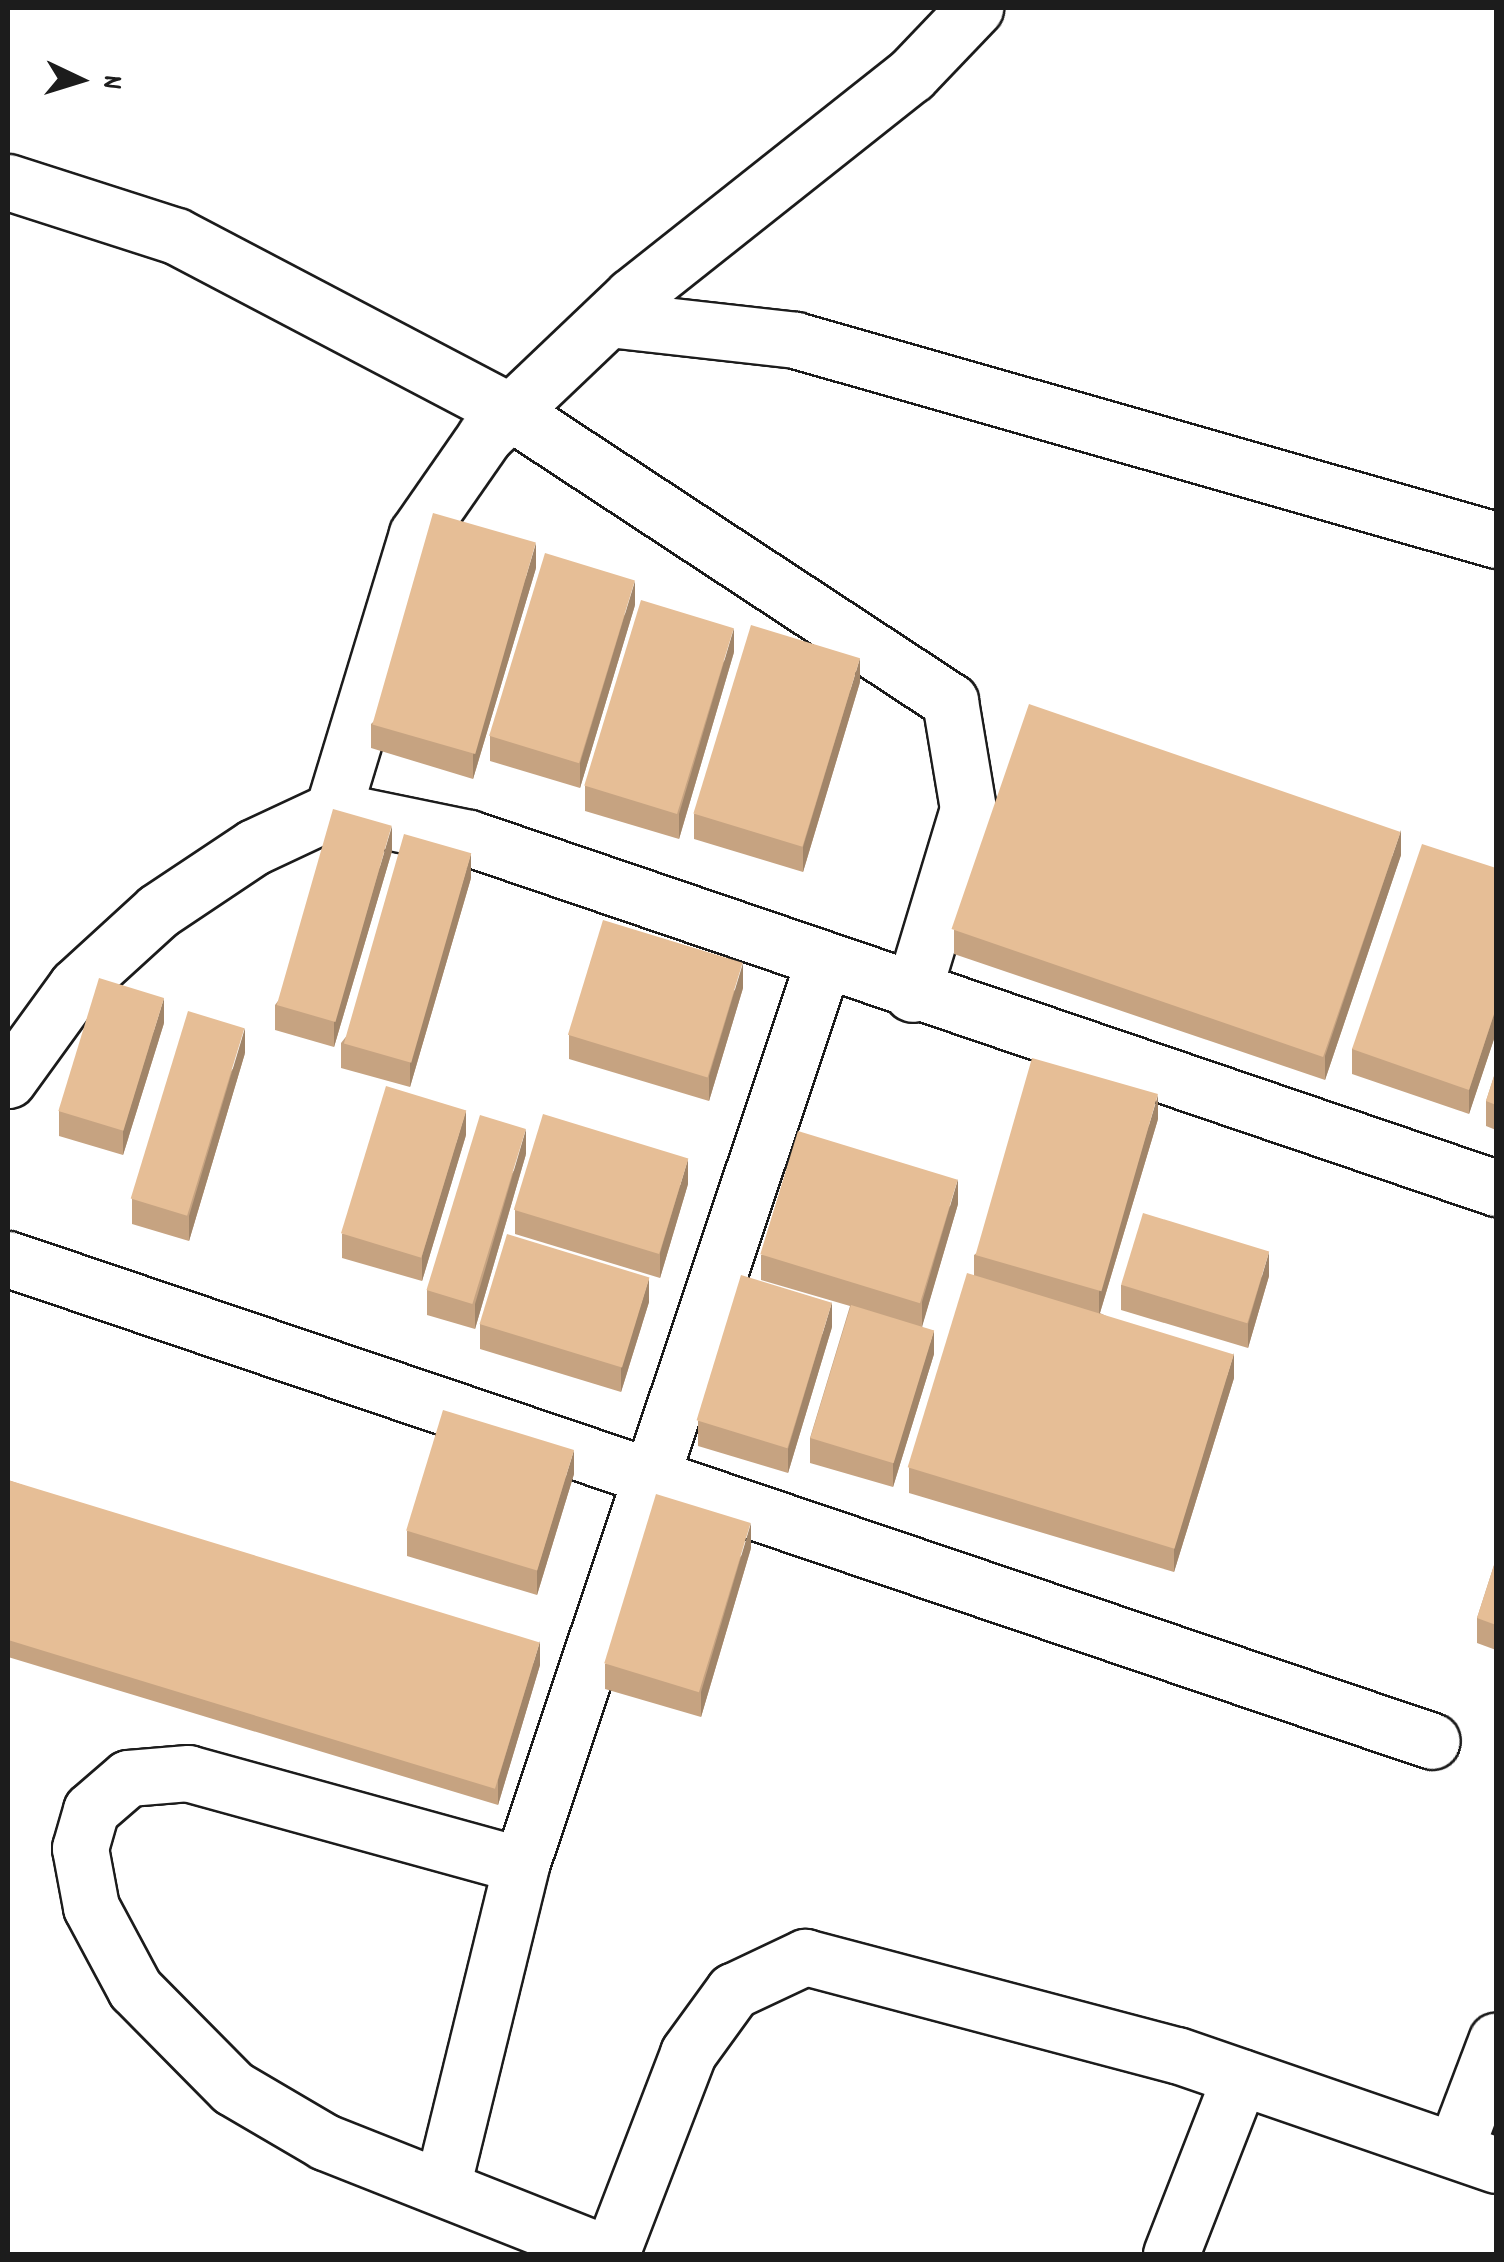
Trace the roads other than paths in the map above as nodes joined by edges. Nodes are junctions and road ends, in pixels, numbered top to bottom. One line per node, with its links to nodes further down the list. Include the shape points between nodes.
1 (976, 8): 3 (street, via 912,75)
2 (8, 182): 4 (street, via 176,236)
3 (609, 320): 4 (street); 5 (street, via 794,340)
4 (510, 411): 6 (street, via 417,534); 8 (street, via 950,701 968,808)
5 (1496, 540)
6 (334, 810): 7 (street, via 469,838); 9 (street, via 254,847 158,911 76,986)
7 (824, 960): 8 (street); 12 (street)
8 (912, 994): 10 (street)
9 (8, 1080)
10 (1496, 1188)
11 (8, 1259): 12 (street)
12 (645, 1477): 13 (street); 14 (street)
13 (1432, 1741)
14 (521, 1866): 18 (street); 18 (street, via 188,1773 128,1778 91,1810 80,1848 91,1907 135,1989 233,2088 325,2142)
15 (1496, 2041): 17 (street)
16 (1240, 2077): 17 (street); 19 (street, via 806,1957 733,1991 688,2053); 20 (street)
17 (1476, 2157)
18 (442, 2186): 19 (street)
19 (610, 2254)
20 (1171, 2254)

